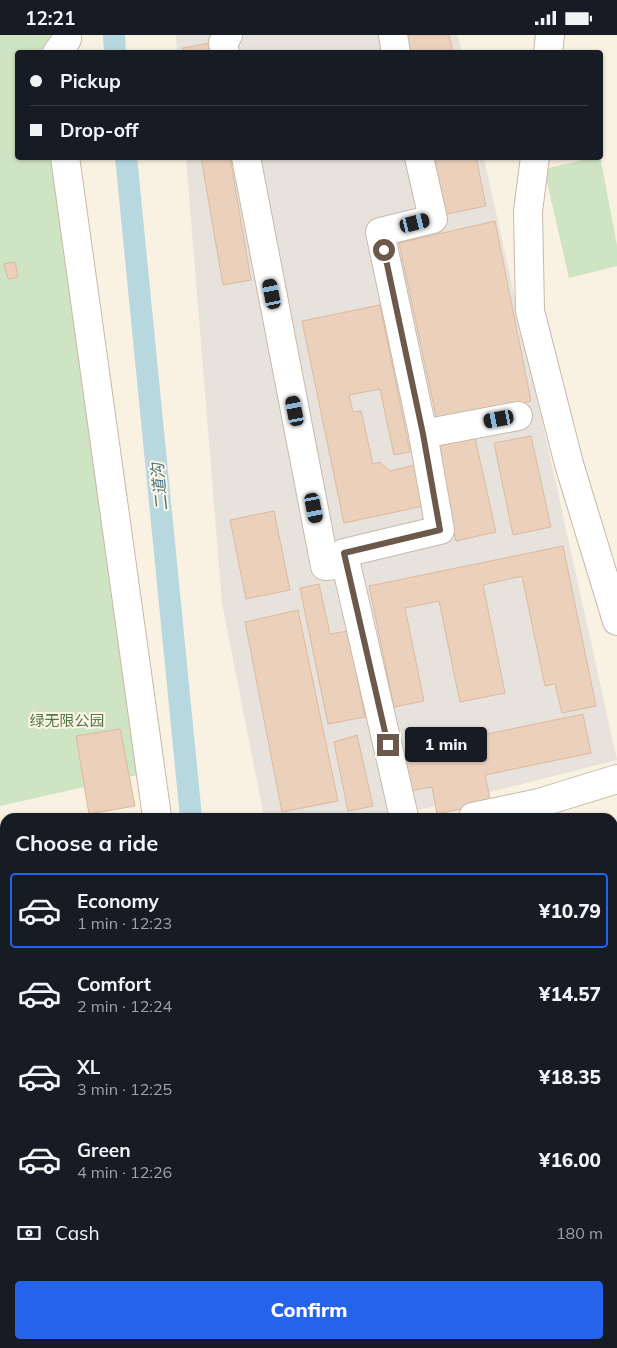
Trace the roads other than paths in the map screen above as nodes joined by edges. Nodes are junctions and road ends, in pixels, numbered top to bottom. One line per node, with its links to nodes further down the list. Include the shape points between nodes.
1 (67, 35): 5 (street)
2 (228, 35): 6 (street)
3 (393, 35): 7 (street)
4 (550, 35): 8 (street)
5 (59, 50)
6 (225, 50)
7 (396, 50)
8 (548, 50)
9 (65, 160): 18 (street)
10 (247, 160): 15 (street, via 325,566)
11 (420, 160): 14 (street, via 433,219 380,232)
12 (534, 160): 16 (street, via 528,211 530,311 570,464)
13 (518, 416): 14 (street)
14 (423, 434): 15 (street, via 440,530 344,553)
15 (346, 564): 19 (street)
16 (617, 621)
17 (617, 779): 20 (street, via 539,803)
18 (156, 813)
19 (403, 813)
20 (492, 813)

